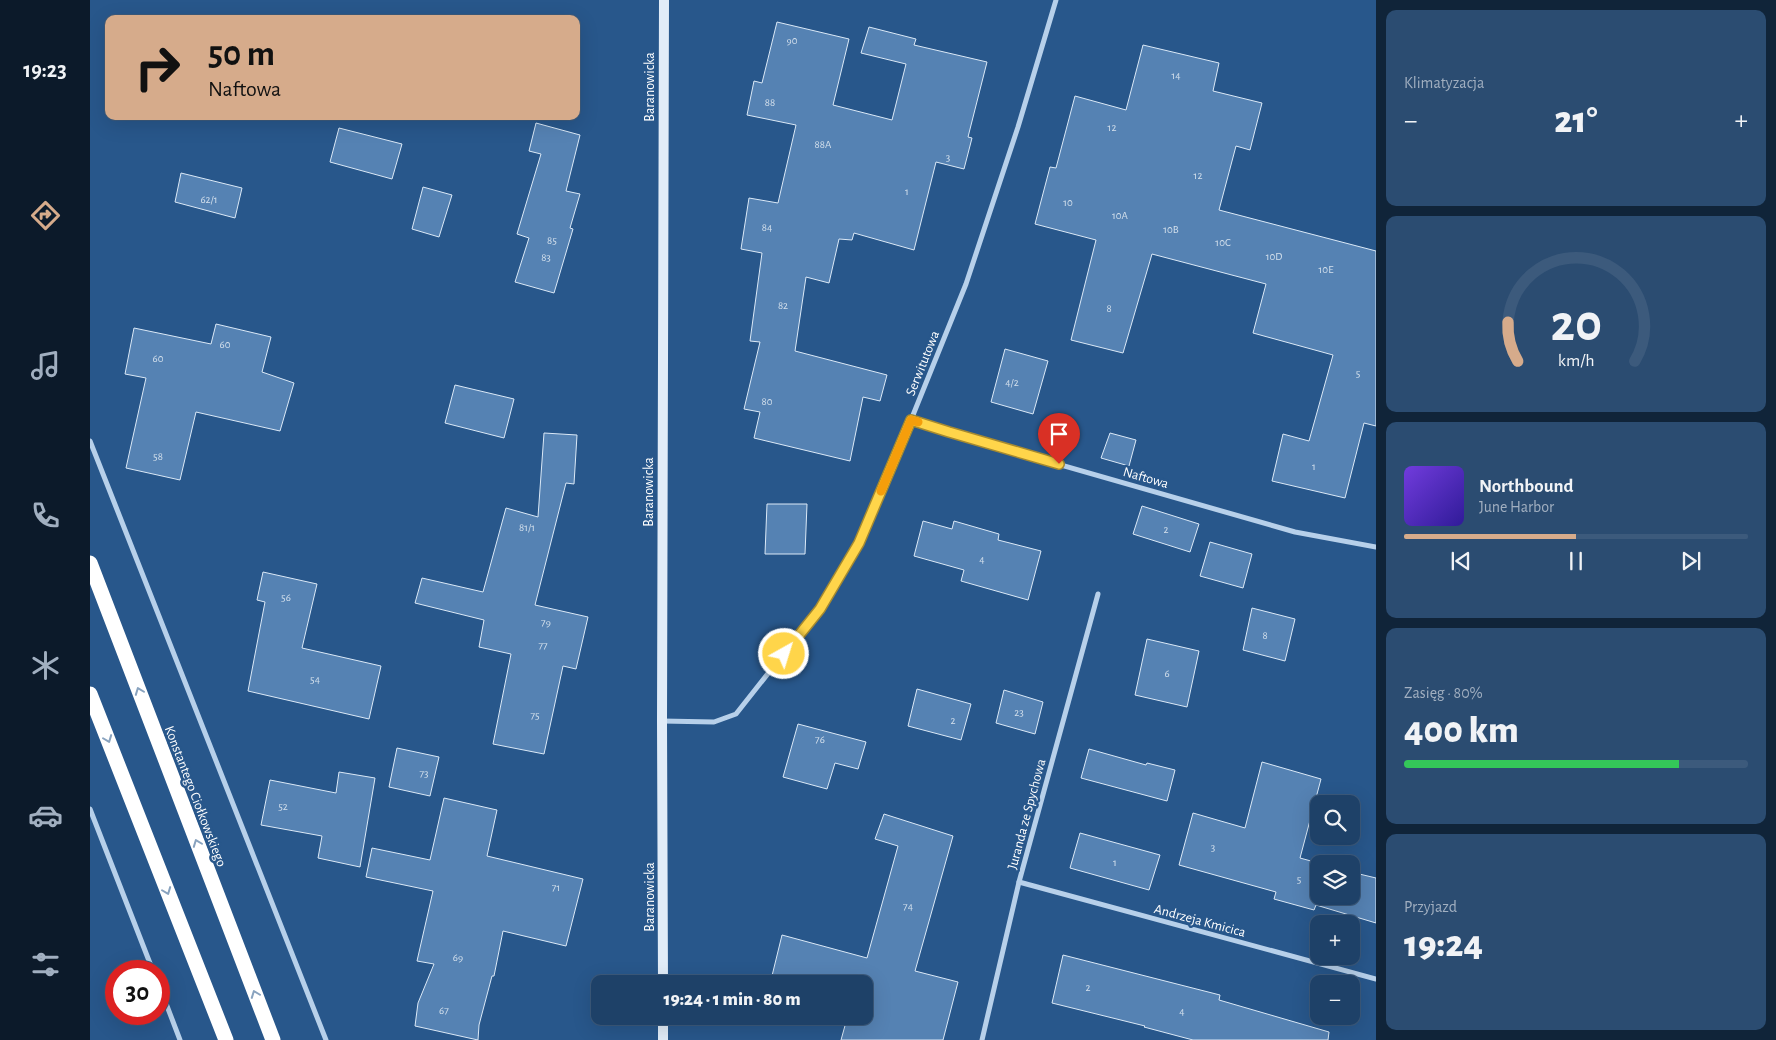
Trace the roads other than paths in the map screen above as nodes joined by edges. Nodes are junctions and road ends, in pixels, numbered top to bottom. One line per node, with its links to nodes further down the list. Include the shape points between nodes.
1 (664, 0): 9 (street, Baranowicka)
2 (1056, 0): 3 (street, Serwitutowa, via 966,284)
3 (911, 420): 5 (street, Naftowa, via 1295,532); 9 (street, Serwitutowa, via 859,543 820,609 736,714 714,722)
4 (90, 441): 20 (street)
5 (1376, 547)
6 (90, 563): 19 (highway, Konstantego Ciołkowskiego, one-way to 6)
7 (1098, 594): 11 (street, Juranda ze Spychowa)
8 (90, 694): 18 (highway, one-way to 18)
9 (662, 721): 13 (street, Baranowicka)
10 (90, 809): 12 (street)
11 (1019, 882): 14 (street, Andrzeja Kmicica); 22 (street, Juranda ze Spychowa)
12 (149, 960)
13 (663, 975)
14 (1376, 979)
15 (170, 1014): 17 (street)
16 (663, 1025): 21 (street)
17 (180, 1040)
18 (226, 1040)
19 (273, 1040)
20 (326, 1040)
21 (663, 1040)
22 (982, 1040)

